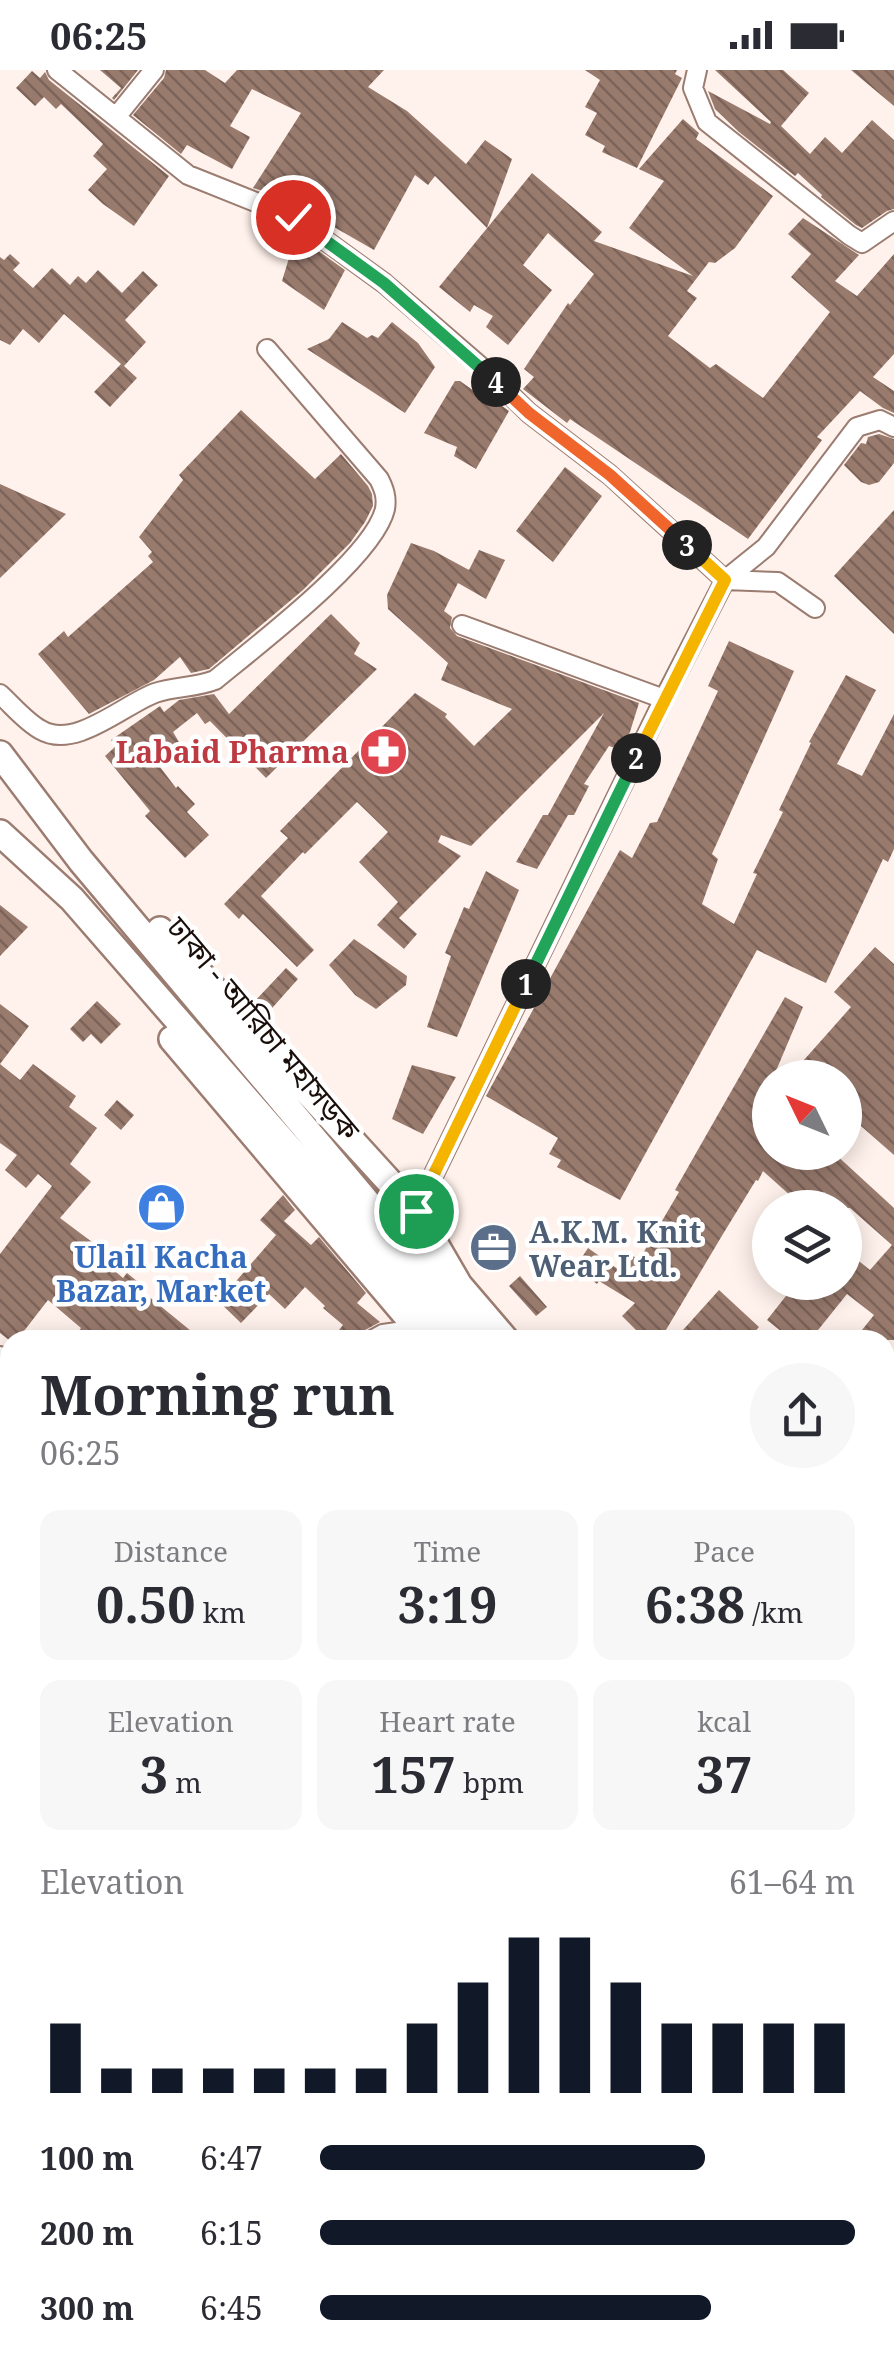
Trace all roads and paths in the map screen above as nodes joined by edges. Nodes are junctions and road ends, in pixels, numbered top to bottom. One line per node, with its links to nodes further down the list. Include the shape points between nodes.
1 (57, 70): 4 (street)
2 (154, 70): 4 (street)
3 (697, 70): 5 (street, via 692,88 708,122 849,235 862,242)
4 (116, 116): 8 (street, via 188,175 293,217 384,283)
5 (894, 220)
6 (267, 349): 11 (street, via 379,479 386,506 366,543 311,598 201,686 169,688 68,735 40,730)
7 (894, 428): 8 (street, via 880,420 857,427 766,548)
8 (725, 580): 9 (street, via 778,582); 12 (street)
9 (815, 608)
10 (462, 624): 12 (street)
11 (0, 694)
12 (664, 699): 17 (street)
13 (0, 754): 15 (highway, ঢাকা - আরিচা মহাসড়ক)
14 (0, 832): 16 (highway, ঢাকা - আরিচা মহাসড়ক)
15 (81, 861): 17 (highway, via 130,896); 20 (highway, ঢাকা - আরিচা মহাসড়ক)
16 (72, 898): 18 (highway, via 107,963); 19 (highway, ঢাকা - আরিচা মহাসড়ক)
17 (416, 1211): 21 (highway, via 459,1285)
18 (418, 1330)
19 (445, 1330)
20 (475, 1330)
21 (497, 1330)

